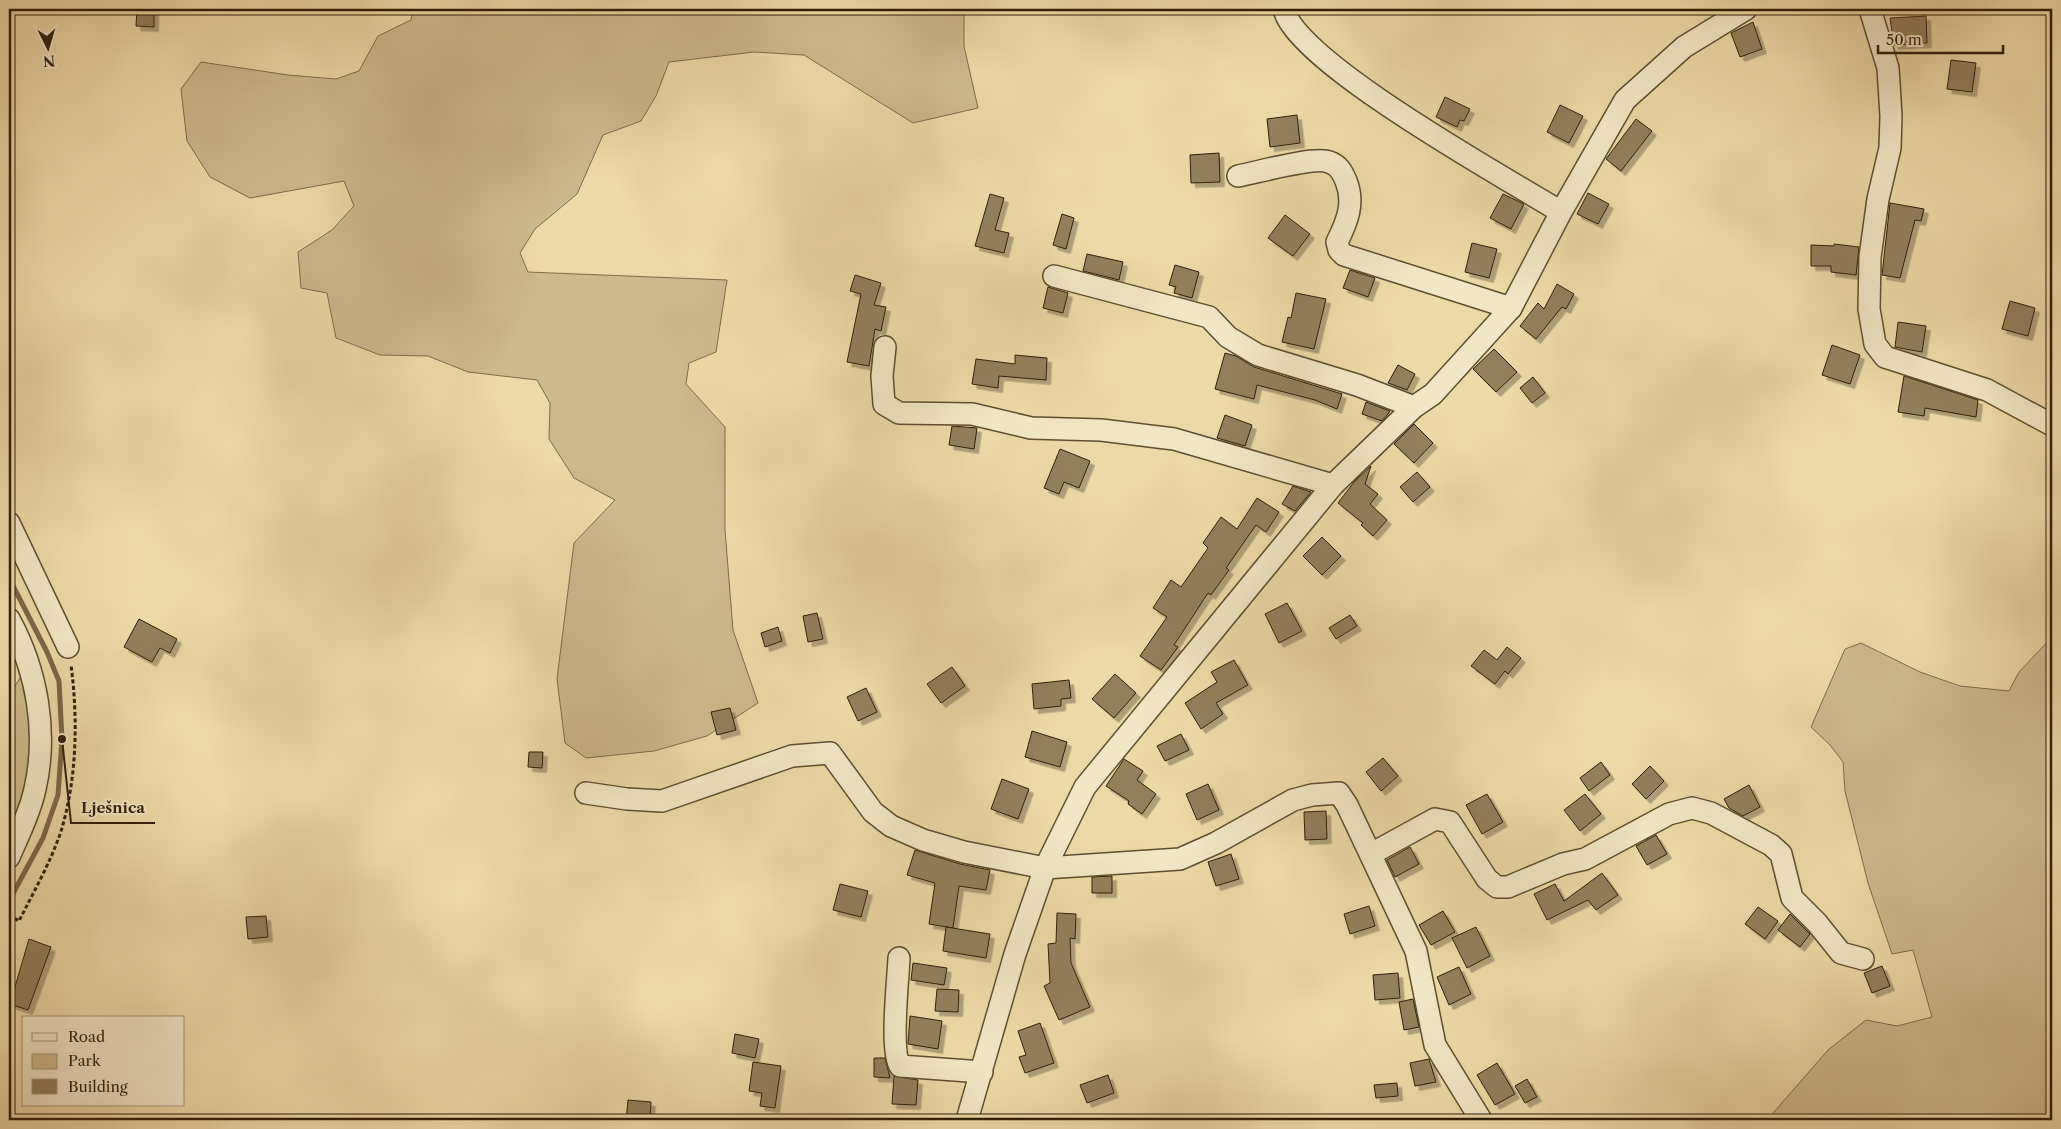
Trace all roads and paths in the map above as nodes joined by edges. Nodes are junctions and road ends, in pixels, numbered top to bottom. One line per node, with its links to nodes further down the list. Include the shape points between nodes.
1 (1284, 9): 5 (street, via 1285,16 1299,34 1343,74 1396,111)
2 (1746, 9): 5 (street, via 1684,47 1625,100)
3 (1870, 9): 10 (street, via 1888,68 1891,116 1890,148 1870,257 1869,309 1875,344 1885,357 1987,390)
4 (1238, 176): 7 (street, via 1326,160 1339,167 1351,192 1350,209 1337,242 1338,250 1344,255)
5 (1561, 212): 7 (street)
6 (1054, 276): 9 (street, via 1209,317 1228,337 1258,354)
7 (1511, 308): 9 (street, via 1433,394)
8 (885, 347): 11 (street, via 884,404 899,413 972,414 1031,428 1101,430 1174,439)
9 (1414, 407): 11 (street)
10 (2052, 425)
11 (1333, 486): 18 (street, via 1085,787)
12 (9, 522): 14 (street)
13 (9, 618): 17 (street, via 28,664 38,702 40,752 35,790)
14 (68, 647): 19 (path, via 76,723 73,770 62,828 19,921)
15 (586, 794): 18 (street, via 662,801 792,756 830,753 872,812 891,826 922,840 964,852)
16 (1371, 854): 18 (street, via 1339,793 1293,800 1180,859); 21 (street, via 1435,819 1450,822 1487,879 1497,887 1508,887 1563,864 1585,859 1669,814 1692,808 1711,813 1771,845 1780,854 1792,898 1818,923 1841,953); 24 (street, via 1416,951 1435,1045)
17 (9, 858)
18 (1045, 868): 22 (street, via 1015,954)
19 (9, 915)
20 (899, 958): 22 (street, via 895,1044 900,1066)
21 (1863, 959)
22 (982, 1072): 23 (street)
23 (967, 1120)
24 (1481, 1120)

